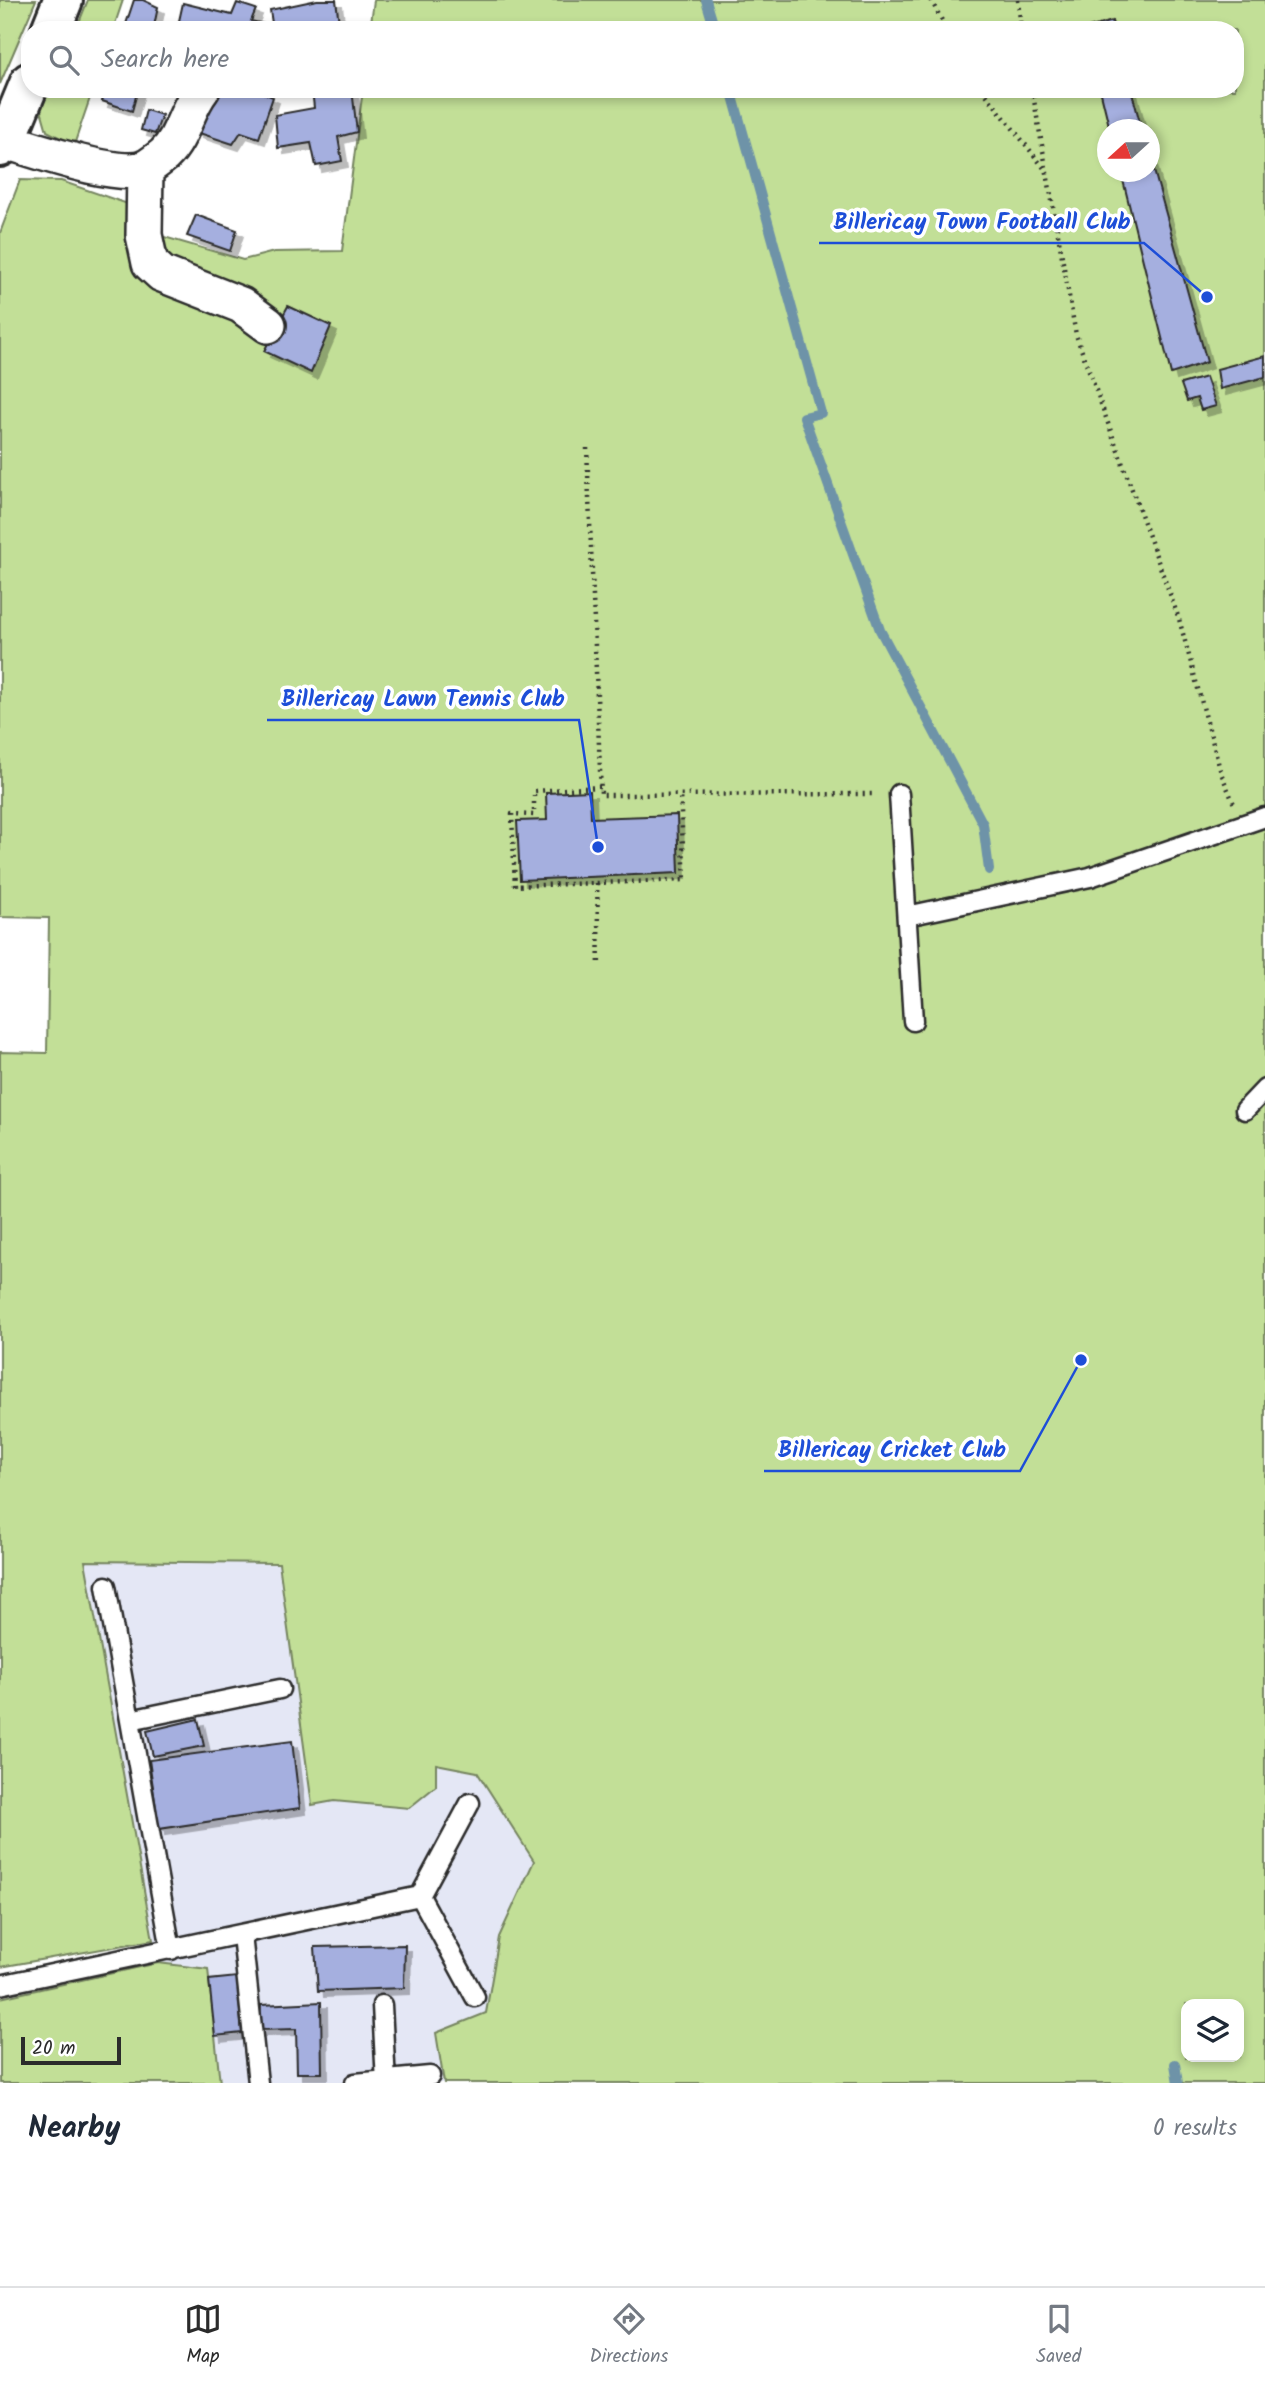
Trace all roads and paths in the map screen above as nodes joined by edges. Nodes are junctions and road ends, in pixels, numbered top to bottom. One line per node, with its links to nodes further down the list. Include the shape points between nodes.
1 (63, 0): 4 (main road)
2 (931, 0): 5 (path)
3 (1018, 0): 6 (path)
4 (55, 21)
5 (942, 21)
6 (1020, 21)
7 (23, 98): 11 (main road)
8 (195, 98): 12 (street, via 178,136)
9 (989, 98): 13 (path)
10 (1034, 98): 13 (path)
11 (1, 144): 12 (street, via 98,167)
12 (145, 168): 14 (street, via 144,235 150,263 162,274 242,305)
13 (1048, 173): 20 (path, via 1076,334 1179,619 1222,773)
14 (268, 325)
15 (587, 448): 16 (path)
16 (600, 787): 18 (path, via 601,795); 21 (path, via 534,792 534,814 512,814 515,887)
17 (899, 794): 18 (path); 22 (lane)
18 (680, 795): 21 (path, via 685,880)
19 (1265, 817): 20 (lane)
20 (1242, 825): 22 (lane, via 1090,877)
21 (597, 883): 23 (path)
22 (906, 916): 24 (lane)
23 (599, 967)
24 (913, 1021)
25 (1265, 1089): 26 (lane)
26 (1245, 1111)
27 (106, 1586): 29 (lane)
28 (280, 1689): 29 (lane)
29 (130, 1720): 33 (lane)
30 (470, 1803): 31 (lane)
31 (420, 1896): 32 (lane); 35 (lane)
32 (242, 1935): 33 (lane); 39 (lane)
33 (170, 1950): 34 (lane)
34 (0, 1985)
35 (475, 1997)
36 (382, 2006): 38 (lane)
37 (430, 2076): 38 (lane)
38 (386, 2082): 40 (lane)
39 (258, 2083)
40 (355, 2083)

